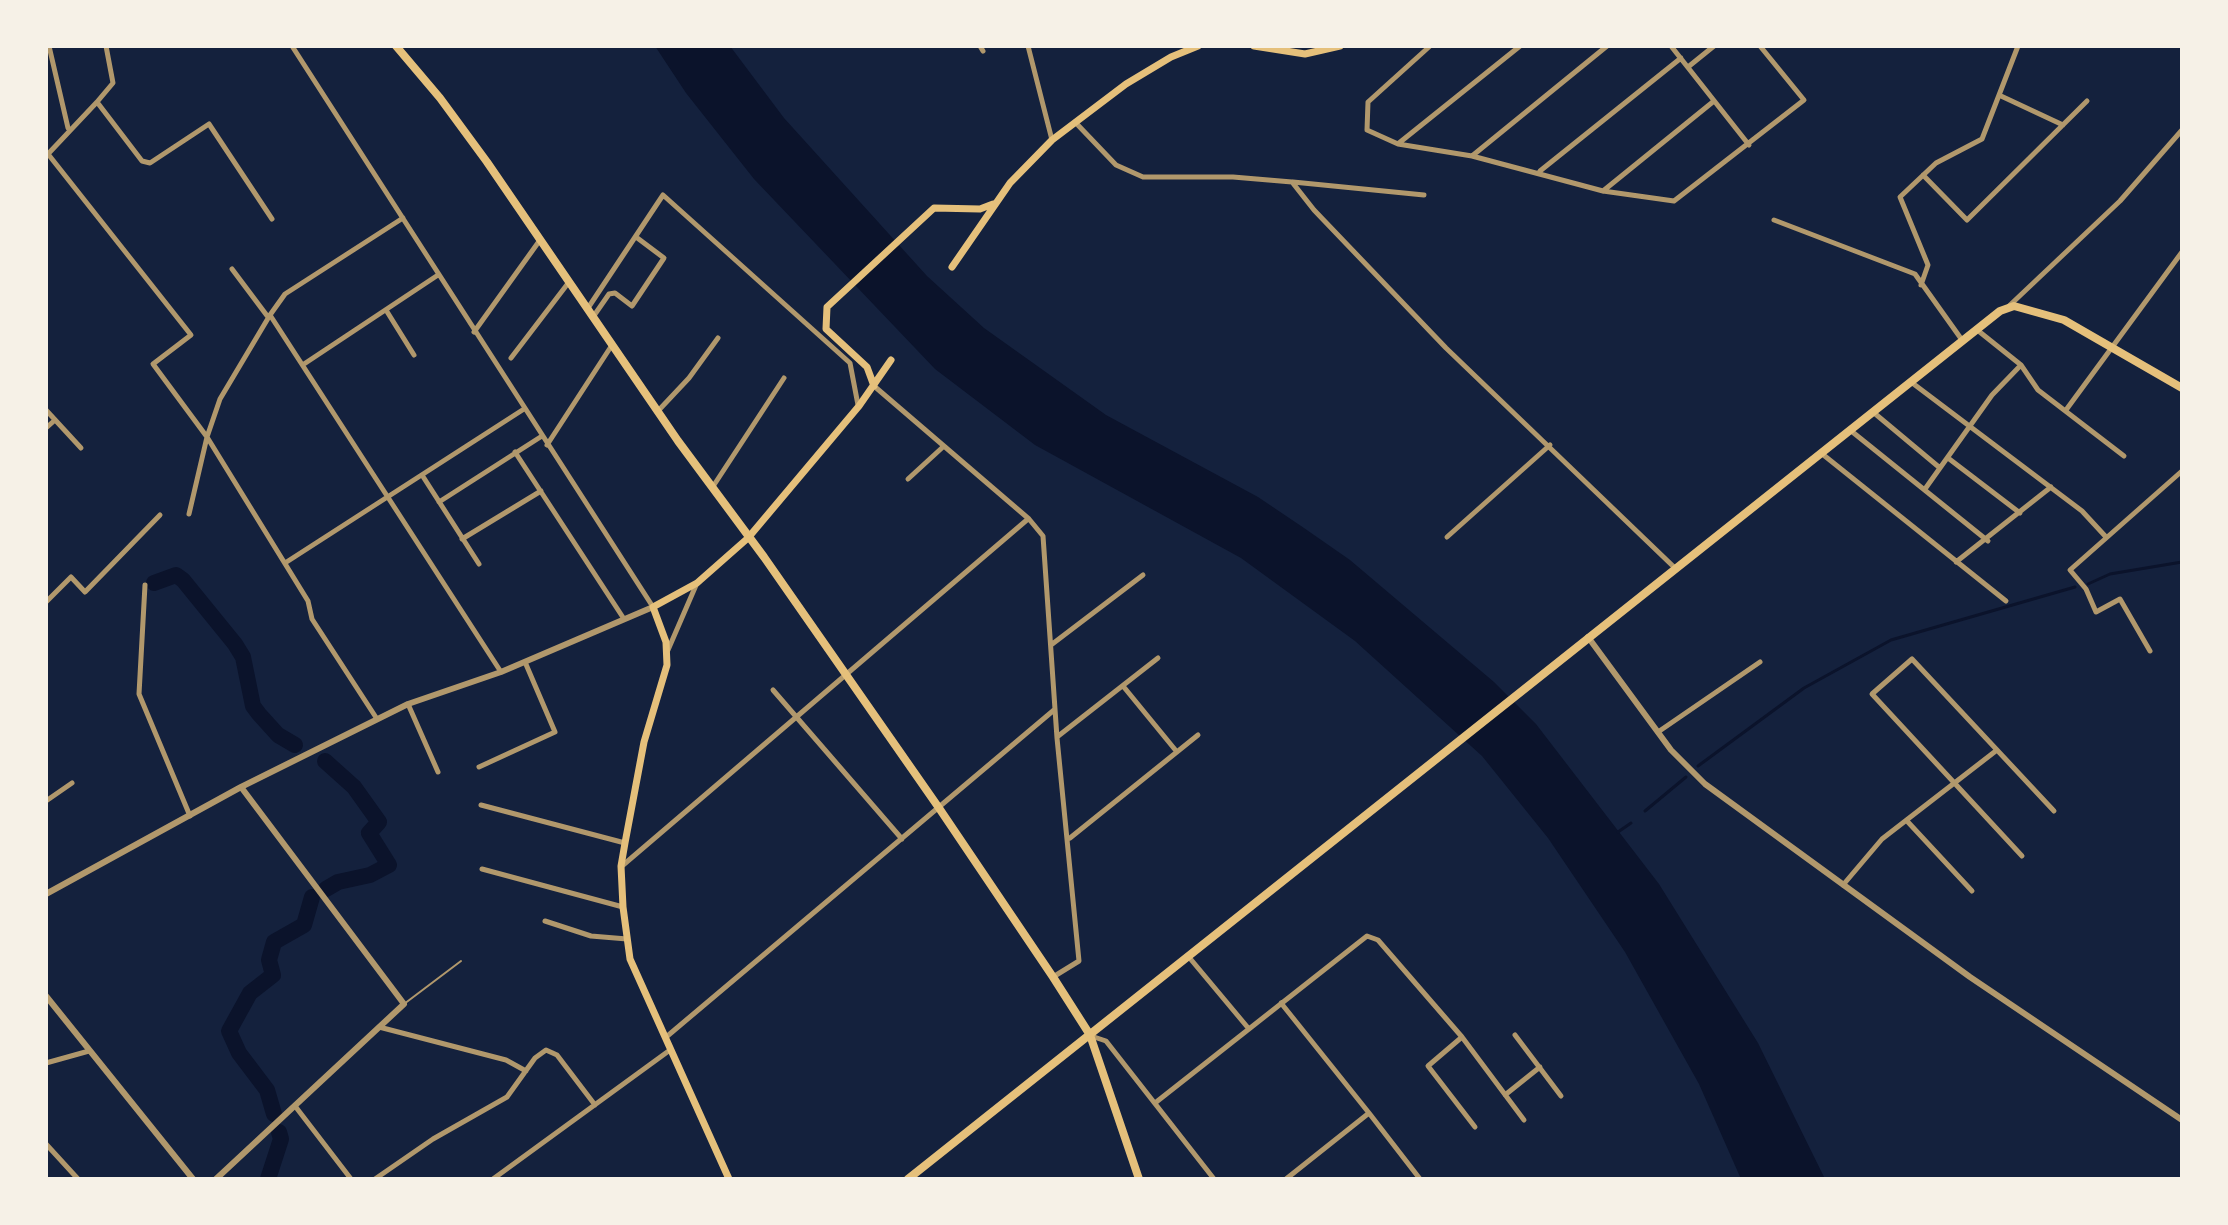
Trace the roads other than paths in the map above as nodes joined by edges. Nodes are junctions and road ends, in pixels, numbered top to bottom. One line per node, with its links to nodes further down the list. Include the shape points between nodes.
1 (49, 46): 24 (street)
2 (106, 46): 21 (street, via 113,83)
3 (292, 46): 36 (street)
4 (396, 46): 40 (highway, via 440,98)
5 (1028, 46): 26 (street)
6 (1198, 46): 22 (main road, via 1149,69)
7 (1254, 46): 8 (main road, via 1305,54)
8 (1339, 46)
9 (1430, 46): 27 (street, via 1368,102 1367,130)
10 (1520, 46): 27 (street)
11 (1607, 46): 29 (street)
12 (1671, 46): 16 (street)
13 (1714, 46): 17 (street)
14 (1760, 46): 28 (street, via 1804,100)
15 (2018, 46): 18 (street)
16 (1681, 58): 17 (street); 30 (street)
17 (1688, 67): 19 (street)
18 (2001, 96): 23 (street); 31 (street, via 1982,139)
19 (1714, 101): 28 (street); 33 (street)
20 (2087, 101): 23 (street)
21 (97, 102): 24 (street); 37 (street, via 142,161 150,163 209,124)
22 (1074, 122): 26 (main road); 32 (street, via 1116,165 1143,177)
23 (2063, 125): 31 (street, via 1967,220)
24 (68, 129): 79 (street, via 48,154 191,335 153,364)
25 (2182, 130): 47 (street, via 2120,201)
26 (1052, 140): 35 (main road, via 1022,167)
27 (1398, 144): 29 (street)
28 (1749, 145): 33 (street, via 1674,201)
29 (1472, 156): 30 (street)
30 (1539, 171): 33 (street)
31 (1923, 175): 46 (street, via 1900,197 1928,265)
32 (1292, 182): 34 (street); 81 (street, via 1446,348)
33 (1603, 191)
34 (1424, 195)
35 (999, 199): 42 (main road); 66 (main road, via 987,209 934,208 835,297 824,316 826,329 867,367)
36 (403, 218): 44 (street); 50 (street, via 285,294)
37 (272, 219)
38 (1774, 220): 46 (street, via 1915,274)
39 (636, 237): 48 (street); 51 (street, via 664,258 632,306 609,294); 68 (street, via 663,195 850,363)
40 (540, 240): 45 (highway); 53 (street)
41 (2182, 252): 57 (street)
42 (952, 267)
43 (232, 269): 50 (street)
44 (438, 275): 49 (street); 53 (street)
45 (569, 282): 48 (highway); 59 (street)
46 (1921, 285): 55 (street)
47 (2009, 306): 52 (highway); 57 (highway, via 2064,320)
48 (587, 309): 51 (highway)
49 (386, 310): 58 (street); 61 (street)
50 (269, 316): 61 (street); 79 (street, via 220,399)
51 (593, 317): 56 (highway)
52 (1976, 328): 55 (highway); 62 (street)
53 (474, 332): 69 (street)
54 (718, 338): 73 (street)
55 (1962, 340): 65 (highway)
56 (612, 344): 73 (highway); 80 (street)
57 (2111, 345): 67 (highway); 71 (street)
58 (414, 355)
59 (511, 358)
60 (891, 360): 66 (main road)
61 (304, 364): 96 (street)
62 (2021, 365): 71 (street, via 2038,390); 75 (street, via 1992,395)
63 (2182, 376): 67 (street)
64 (784, 378): 93 (street)
65 (1910, 382): 72 (highway); 75 (street)
66 (874, 386): 68 (main road); 82 (street)
67 (2179, 386)
68 (859, 406): 103 (main road)
69 (524, 409): 78 (street); 90 (street)
70 (46, 410): 74 (street)
71 (2066, 410): 86 (street)
72 (1872, 411): 77 (highway); 88 (street)
73 (658, 412): 93 (highway)
74 (55, 420): 76 (street); 83 (street)
75 (1972, 427): 87 (street); 92 (street)
76 (46, 428)
77 (1850, 429): 85 (highway); 94 (street)
78 (542, 436): 80 (street); 84 (street)
79 (207, 437): 99 (street); 108 (street)
80 (547, 445): 116 (street)
81 (1550, 445): 102 (street); 110 (street)
82 (944, 446): 91 (street); 101 (street)
83 (81, 448)
84 (515, 452): 95 (street); 97 (street)
85 (1820, 452): 107 (street); 110 (highway)
86 (2124, 456)
87 (1948, 458): 88 (street); 98 (street)
88 (1940, 468): 94 (street)
89 (2182, 471): 104 (street)
90 (422, 475): 96 (street); 97 (street)
91 (908, 479)
92 (2051, 487): 98 (street); 104 (street)
93 (712, 489): 103 (highway)
94 (1925, 489): 106 (street)
95 (541, 491): 105 (street); 117 (street)
96 (388, 496): 108 (street); 125 (street)
97 (439, 502): 105 (street)
98 (2021, 513): 106 (street)
99 (189, 514)
100 (160, 515): 115 (street, via 85,592 71,577)
101 (1029, 519): 119 (street, via 1043,536); 126 (street)
102 (1447, 537)
103 (748, 538): 112 (main road); 126 (highway)
104 (2107, 538): 121 (street, via 2070,570 2096,612 2120,599)
105 (462, 539): 109 (street)
106 (1988, 541): 107 (street)
107 (1956, 562): 114 (street)
108 (285, 563): 132 (street, via 308,601 312,619)
109 (479, 564)
110 (1676, 569): 118 (highway)
111 (1143, 575): 119 (street)
112 (697, 583): 116 (main road); 120 (street)
113 (145, 585): 147 (street, via 139,694)
114 (2006, 601)
115 (46, 602)
116 (653, 607): 117 (street); 120 (main road)
117 (624, 619): 123 (street)
118 (1588, 637): 133 (street); 161 (highway)
119 (1050, 646): 130 (street)
120 (667, 651): 151 (main road)
121 (2150, 651)
122 (1158, 658): 127 (street)
123 (525, 662): 125 (street); 138 (street, via 555,732)
124 (1760, 662): 133 (street)
125 (501, 672): 129 (street)
126 (844, 674): 131 (street); 145 (highway)
127 (1123, 686): 135 (street); 137 (street)
128 (773, 690): 131 (street)
129 (408, 704): 132 (street); 139 (street)
130 (1055, 709): 135 (street); 145 (street)
131 (796, 715): 150 (street); 153 (street)
132 (377, 719): 142 (street)
133 (1658, 732): 155 (street, via 1705,784)
134 (1198, 735): 137 (street)
135 (1057, 738): 149 (street)
136 (1997, 750): 141 (street); 141 (street, via 1912,659 1872,694); 146 (street)
137 (1177, 752): 149 (street)
138 (479, 767)
139 (438, 772)
140 (72, 783): 143 (street)
141 (1954, 785): 148 (street); 152 (street)
142 (241, 787): 147 (street); 166 (street)
143 (46, 801)
144 (481, 805): 151 (street)
145 (939, 808): 150 (street); 163 (highway)
146 (2054, 811)
147 (190, 816): 157 (street)
148 (1907, 821): 155 (street, via 1882,839); 156 (street)
149 (1069, 838): 163 (street, via 1079,961)
150 (902, 839): 172 (street)
151 (625, 843): 153 (main road)
152 (2022, 856)
153 (621, 866): 158 (main road)
154 (482, 869): 158 (street)
155 (1843, 885): 185 (street)
156 (1972, 891)
157 (46, 894)
158 (623, 907): 160 (main road)
159 (545, 921): 160 (street, via 591,936)
160 (627, 939): 172 (main road, via 630,959)
161 (1188, 956): 168 (street); 169 (highway)
162 (461, 961): 166 (lane)
163 (1053, 977): 169 (highway)
164 (46, 996): 174 (street)
165 (1281, 1003): 168 (street); 171 (street, via 1367,936 1378,940); 183 (street)
166 (404, 1004): 167 (street)
167 (379, 1027): 177 (street, via 506,1060); 182 (street)
168 (1249, 1029): 180 (street)
169 (1090, 1035): 180 (street, via 1106,1041); 195 (highway); 196 (highway)
170 (1515, 1035): 176 (street)
171 (1462, 1037): 178 (street); 186 (street, via 1428,1066)
172 (665, 1038): 173 (main road)
173 (670, 1050): 181 (street); 194 (main road)
174 (89, 1051): 175 (street); 189 (street)
175 (46, 1063)
176 (1540, 1067): 178 (street); 179 (street)
177 (526, 1071): 181 (street, via 535,1058 551,1050); 192 (street, via 507,1097)
178 (1505, 1095): 184 (street)
179 (1561, 1096)
180 (1155, 1103): 197 (street)
181 (595, 1105): 193 (street)
182 (295, 1106): 190 (street); 191 (street)
183 (1369, 1113): 198 (street); 199 (street)
184 (1524, 1120)
185 (2182, 1120)
186 (1475, 1127)
187 (46, 1144): 188 (street)
188 (78, 1179)
189 (193, 1179)
190 (216, 1179)
191 (351, 1179)
192 (375, 1179)
193 (493, 1179)
194 (729, 1179)
195 (908, 1179)
196 (1139, 1179)
197 (1214, 1179)
198 (1286, 1179)
199 (1420, 1179)

